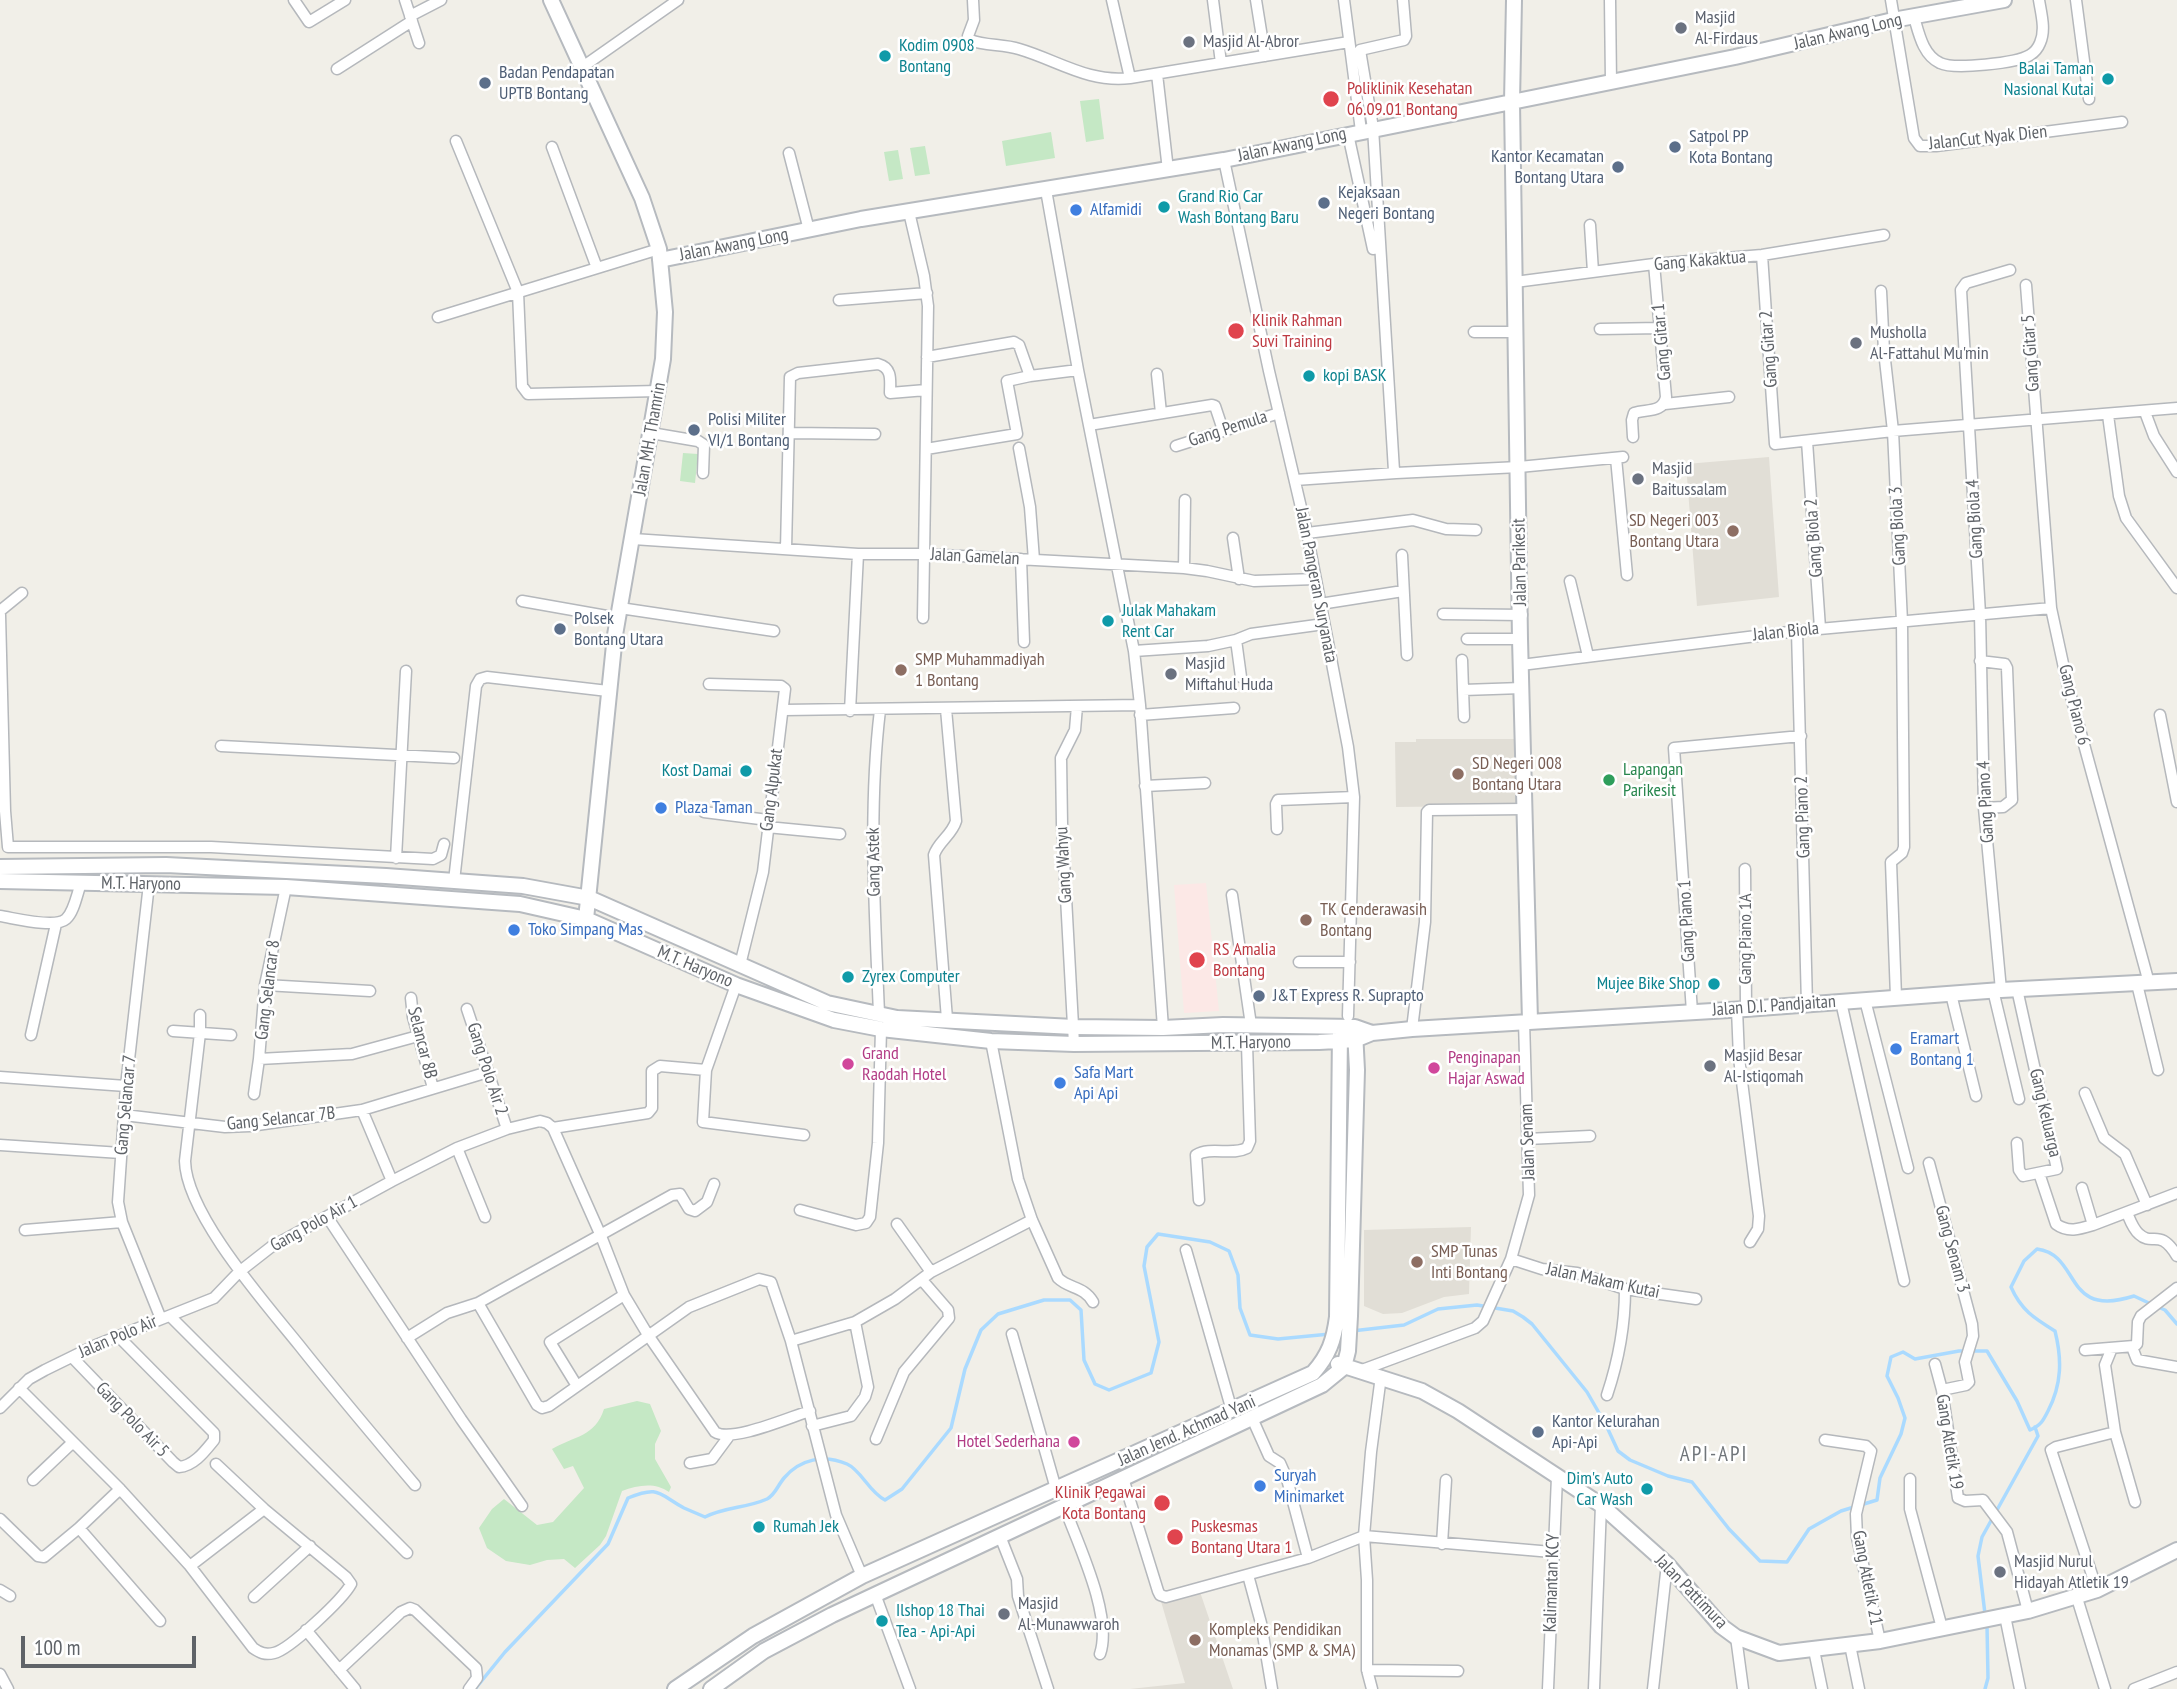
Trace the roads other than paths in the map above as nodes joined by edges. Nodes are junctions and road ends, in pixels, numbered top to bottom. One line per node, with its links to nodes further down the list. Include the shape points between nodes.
1 (294, 0): 2 (street, via 307,22)
2 (345, 0)
3 (405, 0): 20 (street)
4 (441, 0): 20 (street)
5 (551, 0): 26 (street, Jalan MH. Thamrin)
6 (678, 0): 26 (street)
7 (973, 0): 29 (street, via 970,40 1016,48 1093,78)
8 (1112, 0): 29 (street)
9 (1213, 0): 25 (street)
10 (1256, 0): 24 (street)
11 (1344, 0): 22 (street)
12 (1403, 0): 34 (street, via 1404,40 1360,50)
13 (1514, 0): 32 (street, Jalan Parikesit)
14 (1610, 0): 30 (street)
15 (1891, 0): 21 (street, JalanCut Nyak Dien)
16 (2004, 0): 19 (street, Jalan Awang Long)
17 (2039, 0): 19 (street, via 2040,43 2028,56 2017,59 1963,66 1939,63 1925,49)
18 (2076, 0): 31 (street)
19 (1914, 17): 21 (street, Jalan Awang Long)
20 (411, 19): 23 (street); 27 (street)
21 (1893, 20): 30 (street, Jalan Awang Long); 33 (street, JalanCut Nyak Dien, via 1914,138 1920,146)
22 (1349, 42): 24 (street); 34 (street)
23 (419, 43)
24 (1265, 56): 25 (street)
25 (1221, 63): 28 (street)
26 (580, 68): 46 (street, Jalan MH. Thamrin, via 626,159)
27 (337, 69)
28 (1157, 74): 29 (street); 39 (street)
29 (1130, 78)
30 (1611, 82): 32 (street, Jalan Awang Long)
31 (2089, 99)
32 (1512, 102): 34 (street, Jalan Awang Long); 52 (street, Jalan Parikesit)
33 (2122, 122)
34 (1361, 131): 38 (street, Jalan Awang Long); 45 (street); 92 (street)
35 (456, 141): 55 (street)
36 (552, 147): 49 (street)
37 (789, 153): 43 (street)
38 (1224, 159): 39 (street, Jalan Awang Long); 73 (street, Jalan Pangeran Suryanata)
39 (1168, 170): 40 (street, Jalan Awang Long)
40 (1045, 190): 41 (street, Jalan Awang Long); 64 (street)
41 (909, 212): 43 (street, Jalan Awang Long); 56 (street)
42 (1590, 225): 51 (street)
43 (809, 230): 46 (street, Jalan Awang Long)
44 (1884, 235): 47 (street, Gang Kakaktua)
45 (1373, 249)
46 (660, 255): 49 (street); 68 (street, Jalan MH. Thamrin, via 665,312)
47 (1762, 255): 48 (street, Gang Kakaktua); 85 (street, Gang Gitar 2, via 1775,443)
48 (1654, 264): 51 (street, Gang Kakaktua); 59 (street, Gang Gitar 1)
49 (597, 268): 55 (street)
50 (2010, 270): 78 (street, Gang Biola 4, via 1962,285)
51 (1594, 272): 52 (street, Gang Kakaktua)
52 (1516, 282): 62 (street, Jalan Parikesit)
53 (2026, 285): 77 (street, Gang Gitar 5)
54 (1881, 291): 83 (street, Gang Biola 3)
55 (518, 292): 58 (street); 68 (street, via 522,387 528,394)
56 (927, 293): 57 (street); 63 (street)
57 (839, 300)
58 (438, 317)
59 (1661, 328): 60 (street); 70 (street, Gang Gitar 1)
60 (1600, 329)
61 (1474, 332): 62 (street)
62 (1516, 332): 89 (street, Jalan Parikesit)
63 (926, 357): 66 (street, via 1014,342); 67 (street)
64 (1078, 370): 66 (street); 76 (street)
65 (1157, 374): 72 (street)
66 (1030, 376): 88 (street, via 1007,382 1017,434)
67 (926, 390): 81 (street, via 890,393 890,373 878,364 793,374 789,381); 88 (street)
68 (658, 391): 80 (street, Jalan MH. Thamrin)
69 (1728, 397): 70 (street)
70 (1665, 404): 84 (street, Gang Gitar 1, via 1634,413)
71 (2177, 408): 74 (street)
72 (1161, 413): 76 (street); 79 (street, via 1212,404)
73 (1279, 413): 79 (street, Gang Pemula); 93 (street, Jalan Pangeran Suryanata)
74 (2146, 416): 75 (street); 90 (street)
75 (2109, 420): 77 (street); 111 (street, via 2126,518)
76 (1089, 425): 105 (street)
77 (2036, 427): 78 (street); 116 (street, Gang Piano 6)
78 (1971, 429): 83 (street); 120 (street, Gang Biola 4)
79 (1223, 430): 86 (street, Gang Pemula)
80 (651, 433): 91 (street, via 704,445); 98 (street, Jalan MH. Thamrin)
81 (790, 433): 82 (street); 99 (street)
82 (875, 434)
83 (1893, 436): 85 (street); 123 (street, Gang Biola 3)
84 (1633, 437)
85 (1807, 445): 125 (street, Gang Biola 2)
86 (1176, 446)
87 (1019, 448): 104 (street)
88 (926, 449): 101 (street)
89 (1518, 467): 92 (street); 107 (street, via 1620,457); 121 (street, Jalan Parikesit)
90 (2177, 472)
91 (703, 473)
92 (1396, 473): 93 (street)
93 (1295, 480): 96 (street, Jalan Pangeran Suryanata)
94 (1185, 500): 106 (street)
95 (1476, 530): 96 (street, via 1446,529 1413,520)
96 (1307, 533): 109 (street, Jalan Pangeran Suryanata)
97 (1233, 538): 108 (street)
98 (633, 539): 99 (street, Jalan Gamelan); 118 (street, Jalan MH. Thamrin)
99 (786, 549): 100 (street, Jalan Gamelan)
100 (858, 554): 101 (street, Jalan Gamelan); 149 (street)
101 (924, 554): 103 (street, Jalan Gamelan); 122 (street)
102 (1402, 555): 112 (street)
103 (1021, 559): 104 (street, Jalan Gamelan); 131 (street)
104 (1034, 560): 105 (street, Jalan Gamelan)
105 (1117, 564): 106 (street, Jalan Gamelan); 132 (street)
106 (1184, 568): 108 (street, Jalan Gamelan)
107 (1627, 575)
108 (1240, 579): 109 (street, Jalan Gamelan)
109 (1316, 579): 115 (street, Jalan Pangeran Suryanata)
110 (1570, 581): 134 (street)
111 (2177, 588)
112 (1403, 591): 115 (street); 133 (street)
113 (22, 593): 117 (street)
114 (522, 601): 118 (street)
115 (1320, 604): 124 (street, Jalan Pangeran Suryanata)
116 (2051, 608): 120 (street, Jalan Biola); 188 (street, Gang Piano 6)
117 (0, 613): 139 (street)
118 (619, 613): 126 (street); 144 (street, Jalan MH. Thamrin)
119 (1443, 614): 121 (street)
120 (1980, 614): 123 (street, Jalan Biola); 136 (street, Gang Piano 4)
121 (1522, 615): 129 (street, Jalan Parikesit)
122 (923, 618)
123 (1902, 622): 125 (street, Jalan Biola); 196 (street, Gang Biola 3, via 1904,847 1891,862)
124 (1324, 624): 130 (street); 161 (street, Jalan Pangeran Suryanata)
125 (1820, 628): 127 (street, Jalan Biola)
126 (774, 631)
127 (1797, 631): 134 (street, Jalan Biola); 155 (street, Gang Piano 2)
128 (1467, 639): 129 (street)
129 (1520, 639): 137 (street, Jalan Parikesit)
130 (1236, 640): 132 (street); 140 (street)
131 (1024, 642)
132 (1134, 651): 151 (street)
133 (1407, 655)
134 (1588, 656): 137 (street, Jalan Biola)
135 (1462, 660): 143 (street)
136 (1980, 661): 164 (street, Gang Piano 4); 164 (street, via 2007,668 2012,800 2007,806)
137 (1521, 665): 142 (street, Jalan Parikesit)
138 (406, 671): 157 (street)
139 (1, 675): 154 (street)
140 (1241, 677)
141 (709, 684): 148 (street, via 781,686 785,689)
142 (1522, 688): 143 (street); 163 (street, Jalan Parikesit)
143 (1463, 690): 153 (street)
144 (608, 691): 175 (street, via 480,679 475,686); 180 (street, Jalan MH. Thamrin)
145 (1077, 706): 147 (street); 151 (street); 208 (street, Gang Wahyu, via 1075,730 1061,758)
146 (1234, 708): 151 (street)
147 (946, 709): 150 (street); 204 (street, via 956,821 934,856)
148 (784, 710): 149 (street); 167 (street, Gang Alpukat)
149 (850, 710): 150 (street)
150 (880, 710): 205 (street, Gang Astek, via 872,865)
151 (1140, 710): 160 (street)
152 (2160, 715): 162 (street)
153 (1464, 717)
154 (2, 732): 165 (street)
155 (1801, 736): 199 (street, Gang Piano 2); 202 (street, Gang Piano 1, via 1674,748)
156 (221, 746): 157 (street)
157 (401, 756): 158 (street); 172 (street)
158 (454, 758)
159 (1205, 783): 160 (street)
160 (1145, 786): 209 (street)
161 (1354, 797): 168 (street, via 1278,800); 185 (street, Jalan Pangeran Suryanata)
162 (2177, 802)
163 (1525, 808): 206 (street, Jalan Parikesit); 210 (street, via 1427,810 1426,911)
164 (1984, 808): 192 (street, Gang Piano 4)
165 (2, 811): 171 (street)
166 (704, 812): 167 (street)
167 (768, 823): 169 (street); 186 (street, Gang Alpukat, via 761,887)
168 (1277, 829)
169 (840, 834)
170 (444, 844): 172 (street, via 441,855 433,859)
171 (8, 847): 172 (street, via 211,847); 174 (street)
172 (396, 858)
173 (1745, 869): 201 (street, Gang Piano 1A)
174 (4, 874): 175 (street, M.T. Haryono, via 166,866); 176 (street, M.T. Haryono)
175 (454, 881): 180 (street, M.T. Haryono, via 523,886)
176 (81, 883): 177 (street, M.T. Haryono); 183 (street, via 68,918)
177 (149, 884): 178 (street, M.T. Haryono); 226 (street, Gang Selancar 7)
178 (286, 887): 182 (street, M.T. Haryono, via 520,904); 189 (street, Gang Selancar 8)
179 (1233, 895): 207 (street)
180 (589, 898): 182 (street, Jalan MH. Thamrin); 186 (street, M.T. Haryono)
181 (0, 916): 183 (street)
182 (586, 919): 190 (street, M.T. Haryono)
183 (57, 924): 215 (street)
184 (1299, 962): 185 (street)
185 (1350, 962): 211 (street, Jalan Pangeran Suryanata)
186 (740, 965): 205 (street, M.T. Haryono)
187 (2177, 981): 188 (street, Jalan D.I. Pandjaitan)
188 (2143, 984): 191 (street, Jalan D.I. Pandjaitan); 223 (street, Gang Piano 6)
189 (265, 985): 193 (street); 221 (street, Gang Selancar 8)
190 (736, 985): 205 (street, M.T. Haryono, via 834,1020); 222 (street)
191 (2017, 989): 192 (street, Jalan D.I. Pandjaitan); 246 (street, Gang Keluarga, via 2058,1167)
192 (1997, 990): 194 (street, Jalan D.I. Pandjaitan); 231 (street, Gang Piano 4)
193 (370, 991)
194 (1951, 993): 196 (street, Jalan D.I. Pandjaitan); 230 (street)
195 (411, 998): 217 (street, Selancar 8B)
196 (1896, 998): 197 (street, Jalan D.I. Pandjaitan)
197 (1865, 1000): 198 (street, Jalan D.I. Pandjaitan); 245 (street)
198 (1842, 1002): 199 (street, Jalan D.I. Pandjaitan); 270 (street)
199 (1807, 1004): 201 (street, Jalan D.I. Pandjaitan)
200 (467, 1009): 224 (street, Gang Polo Air 2)
201 (1741, 1009): 202 (street, Jalan D.I. Pandjaitan); 263 (street, Gang Piano 1A, via 1739,1058 1759,1216)
202 (1692, 1012): 206 (street, Jalan D.I. Pandjaitan)
203 (200, 1015): 213 (street)
204 (947, 1019): 205 (street, M.T. Haryono); 208 (street, M.T. Haryono)
205 (880, 1021): 218 (street, M.T. Haryono); 253 (street, Gang Astek, via 878,1143 870,1217 856,1225)
206 (1527, 1021): 210 (street, Jalan D.I. Pandjaitan); 239 (street, Jalan Senam)
207 (1251, 1026): 209 (street, M.T. Haryono); 211 (street, M.T. Haryono)
208 (1074, 1027): 209 (street, M.T. Haryono); 219 (street, Gang Wahyu)
209 (1163, 1028)
210 (1412, 1029): 214 (street, Jalan D.I. Pandjaitan)
211 (1348, 1030): 214 (street, M.T. Haryono); 220 (street, M.T. Haryono); 278 (street, Jalan Jend. Achmad Yani, via 1357,1070)
212 (173, 1031): 213 (street)
213 (200, 1033): 216 (street); 234 (street)
214 (1372, 1033)
215 (31, 1035)
216 (231, 1035)
217 (418, 1036): 221 (street, via 352,1054); 227 (street, Selancar 8B)
218 (990, 1041): 219 (street, M.T. Haryono); 257 (street, via 1011,1150)
219 (1074, 1044): 220 (street, M.T. Haryono)
220 (1247, 1044): 251 (street, via 1250,1141 1242,1151 1196,1154)
221 (259, 1059): 229 (street, Gang Selancar 8)
222 (706, 1070): 235 (street, Gang Polo Air 1, via 660,1066 652,1071 652,1108 648,1113); 237 (street, via 703,1122)
223 (2158, 1070)
224 (488, 1072): 227 (street, Gang Selancar 7B); 236 (street, Gang Polo Air 2)
225 (0, 1077): 226 (street)
226 (126, 1086): 233 (street, Gang Selancar 7)
227 (433, 1088): 232 (street, Gang Selancar 7B)
228 (2085, 1093): 252 (street, via 2104,1138 2125,1154)
229 (254, 1094)
230 (1976, 1096)
231 (2019, 1100)
232 (362, 1110): 234 (street, Gang Selancar 7B, via 250,1126); 247 (street)
233 (124, 1115): 234 (street, Gang Selancar 7B); 243 (street, Gang Selancar 7)
234 (191, 1123): 267 (street, via 185,1161 188,1181)
235 (553, 1128): 236 (street, Gang Polo Air 1, via 540,1121); 262 (street)
236 (507, 1129): 242 (street, Gang Polo Air 1)
237 (804, 1135)
238 (1590, 1136): 239 (street)
239 (1527, 1139): 266 (street, Jalan Senam, via 1529,1195)
240 (2017, 1143): 246 (street, Gang Keluarga, via 2020,1174)
241 (0, 1145): 243 (street)
242 (457, 1149): 247 (street, Gang Polo Air 1); 256 (street)
243 (121, 1153): 258 (street, Gang Selancar 7, via 118,1202)
244 (1929, 1163): 297 (street, Gang Senam 3, via 1973,1336 1965,1359 1968,1383)
245 (1908, 1168)
246 (2039, 1173): 260 (street, via 2056,1224 2073,1230)
247 (392, 1181): 255 (street, Gang Polo Air 1)
248 (714, 1184): 262 (street, via 707,1202 695,1211 677,1193)
249 (2082, 1188): 260 (street)
250 (2177, 1193): 252 (street)
251 (1199, 1200)
252 (2147, 1205): 254 (street)
253 (800, 1210)
254 (2127, 1213): 260 (street); 265 (street, via 2139,1234 2162,1239)
255 (328, 1217): 267 (street, Gang Polo Air 1, via 287,1237); 283 (street)
256 (485, 1217)
257 (1032, 1220): 268 (street); 275 (street, via 1058,1278 1084,1291)
258 (122, 1222): 261 (street); 277 (street, Gang Selancar 7)
259 (897, 1224): 268 (street)
260 (2093, 1225)
261 (25, 1230)
262 (601, 1236): 273 (street); 276 (street)
263 (1750, 1242)
264 (1186, 1251): 301 (street)
265 (2177, 1256)
266 (1511, 1259): 271 (street, Jalan Makam Kutai); 293 (street, Jalan Senam, via 1483,1321 1475,1328)
267 (239, 1272): 277 (street, Jalan Polo Air, via 214,1298); 319 (street)
268 (931, 1272): 269 (street)
269 (922, 1280): 279 (street); 306 (street, via 948,1310 949,1318 904,1372)
270 (1904, 1281)
271 (1625, 1289): 274 (street, Jalan Makam Kutai); 298 (street, via 1622,1346)
272 (2177, 1289): 285 (street, via 2141,1316 2137,1344)
273 (624, 1295): 281 (street); 295 (street, via 550,1342)
274 (1696, 1299)
275 (1093, 1302)
276 (478, 1303): 283 (street, via 453,1310); 295 (street, via 539,1407 549,1406)
277 (165, 1317): 282 (street, Jalan Polo Air); 335 (street)
278 (1344, 1317): 289 (street, Jalan Jend. Achmad Yani); 291 (street, Jalan Jend. Achmad Yani, via 1348,1351)
279 (855, 1322): 284 (street); 303 (street, via 867,1392 851,1416)
280 (1012, 1334): 321 (street)
281 (648, 1335): 284 (street, via 689,1307 766,1279 775,1288); 295 (street); 305 (street, via 715,1432)
282 (118, 1336): 288 (street, Jalan Polo Air); 288 (street, Gang Polo Air 5, via 214,1433 214,1440 188,1466 173,1462)
283 (407, 1338): 324 (street)
284 (791, 1340): 300 (street)
285 (2132, 1347): 286 (street); 292 (street, via 2137,1360)
286 (2112, 1348): 287 (street); 304 (street, via 2105,1365)
287 (2085, 1350)
288 (72, 1357): 296 (street, Jalan Polo Air)
289 (1325, 1358): 291 (street, Jalan Pattimura); 301 (street, Jalan Jend. Achmad Yani, via 1313,1373)
290 (1935, 1364): 297 (street, Gang Atletik 19)
291 (1344, 1367): 293 (street, Jalan Pattimura); 302 (street, Jalan Jend. Achmad Yani, via 1322,1385)
292 (2177, 1367)
293 (1362, 1370): 294 (street, Jalan Pattimura)
294 (1381, 1376): 314 (street, Jalan Pattimura, via 1439,1399); 330 (street)
295 (577, 1386)
296 (19, 1388): 299 (street, Jalan Polo Air); 308 (street)
297 (1942, 1390): 347 (street, Gang Atletik 19, via 1958,1498 1983,1500 2007,1532)
298 (1607, 1395)
299 (0, 1408)
300 (810, 1411): 303 (street); 305 (street)
301 (1232, 1411): 309 (street, Jalan Jend. Achmad Yani)
302 (1252, 1418): 313 (street, Jalan Jend. Achmad Yani); 336 (street, via 1269,1456 1280,1463 1287,1479)
303 (812, 1426): 340 (street, via 836,1515)
304 (2115, 1432): 322 (street); 342 (street, via 2051,1450)
305 (729, 1436): 310 (street, via 712,1459)
306 (876, 1438)
307 (1825, 1440): 353 (street, Gang Atletik 21, via 1869,1448 1856,1514 1857,1537)
308 (73, 1442): 317 (street); 320 (street)
309 (1135, 1454): 312 (street, Jalan Jend. Achmad Yani); 313 (street)
310 (690, 1463)
311 (216, 1464): 326 (street)
312 (1103, 1468): 318 (street); 321 (street, Jalan Jend. Achmad Yani)
313 (1143, 1469): 318 (street, Jalan Jend. Achmad Yani)
314 (1557, 1477): 323 (street, Jalan Pattimura); 334 (street, Kalimantan KCY)
315 (1446, 1479): 331 (street)
316 (1910, 1479): 350 (street, via 1910,1509)
317 (33, 1480)
318 (1116, 1481): 325 (street, Jalan Jend. Achmad Yani); 339 (street, via 1160,1595)
319 (415, 1485)
320 (120, 1489): 328 (street); 338 (street)
321 (1056, 1489): 340 (street, Jalan Jend. Achmad Yani)
322 (2135, 1502)
323 (1601, 1505): 337 (street, Jalan Pattimura); 372 (street)
324 (522, 1506)
325 (1064, 1506): 329 (street, Jalan Jend. Achmad Yani); 356 (street, via 1100,1608 1104,1642)
326 (264, 1509): 332 (street); 338 (street)
327 (0, 1519): 328 (street, via 44,1557)
328 (79, 1528): 349 (street)
329 (1000, 1536): 343 (street, Jalan Jend. Achmad Yani); 368 (street)
330 (1364, 1536): 331 (street); 336 (street); 358 (street)
331 (1442, 1544): 334 (street)
332 (310, 1546): 345 (street); 351 (street, via 351,1584)
333 (2177, 1550): 342 (street, Jalan Pattimura)
334 (1552, 1552): 371 (street, Kalimantan KCY)
335 (407, 1553)
336 (1308, 1558): 339 (street)
337 (1667, 1564): 352 (street, Jalan Pattimura); 373 (street)
338 (190, 1566): 351 (street, via 261,1654 285,1648)
339 (1248, 1575): 369 (street)
340 (862, 1576): 365 (street, Jalan Jend. Achmad Yani, via 753,1636)
341 (0, 1590): 344 (street)
342 (2097, 1590): 346 (street, Jalan Pattimura)
343 (875, 1594): 366 (street, Jalan Jend. Achmad Yani, via 764,1651); 367 (street)
344 (10, 1596)
345 (254, 1597)
346 (2077, 1598): 347 (street, Jalan Pattimura); 378 (street)
347 (2028, 1611): 348 (street, Jalan Pattimura)
348 (1993, 1618): 350 (street, Jalan Pattimura); 377 (street)
349 (160, 1621)
350 (1942, 1629): 353 (street, Jalan Pattimura)
351 (306, 1630): 357 (street)
352 (1735, 1637): 355 (street, Jalan Pattimura, via 1779,1653); 374 (street)
353 (1880, 1641): 354 (street, Jalan Pattimura)
354 (1850, 1645): 355 (street, Jalan Pattimura); 376 (street)
355 (1814, 1650): 375 (street)
356 (1100, 1654)
357 (337, 1667): 363 (street); 364 (street, via 410,1608 476,1668 477,1678)
358 (1367, 1670): 359 (street); 370 (street)
359 (1458, 1671)
360 (2177, 1672): 379 (street)
361 (0, 1674): 362 (street)
362 (8, 1689)
363 (355, 1689)
364 (469, 1689)
365 (675, 1689)
366 (711, 1689)
367 (910, 1689)
368 (1048, 1689)
369 (1272, 1689)
370 (1372, 1689)
371 (1548, 1689)
372 (1594, 1689)
373 (1653, 1689)
374 (1743, 1689)
375 (1822, 1689)
376 (1859, 1689)
377 (2020, 1689)
378 (2105, 1689)
379 (2134, 1689)

